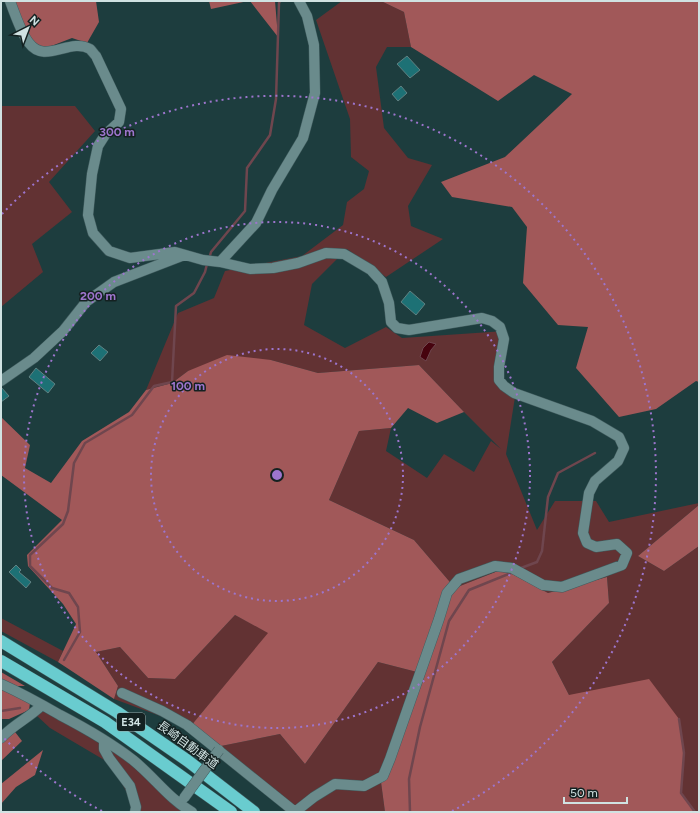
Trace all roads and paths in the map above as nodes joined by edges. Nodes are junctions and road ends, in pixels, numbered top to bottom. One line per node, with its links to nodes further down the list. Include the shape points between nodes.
1 (10, 1): 3 (street, via 29,43 37,51 46,52 77,46 90,49 122,109 119,122 98,146 88,216 93,233 109,251 130,258 174,252)
2 (299, 1): 4 (street, via 307,16 314,45 315,94 303,138 256,223)
3 (184, 255): 4 (street); 5 (street, via 114,282 86,302 63,331 34,358)
4 (217, 261): 13 (street, via 250,269 273,268 326,253 344,254 371,270 382,282 389,303 391,322 398,328 409,330 482,318 492,320 500,327 504,339 499,367 499,380 504,386 514,393 592,421 618,437 624,448 618,461 594,481 588,493 583,533 587,543 596,547 617,544 627,553 622,565 562,587 543,585 512,568 495,566 459,579 447,593 382,776 364,786 335,784 295,812)
5 (1, 381)
6 (1, 641): 18 (highway, 長崎自動車道 / E34, via 117,712 188,761)
7 (1, 661): 17 (highway, E34, via 105,722)
8 (1, 684): 10 (street)
9 (122, 694): 13 (street, via 162,711)
10 (42, 705): 11 (street, via 11,727); 12 (street)
11 (1, 738)
12 (104, 741): 14 (street, via 133,760); 15 (street, via 109,758 130,786)
13 (219, 750): 14 (street, bridge)
14 (182, 801): 16 (street)
15 (135, 812)
16 (192, 812)
17 (231, 812)
18 (254, 812)

